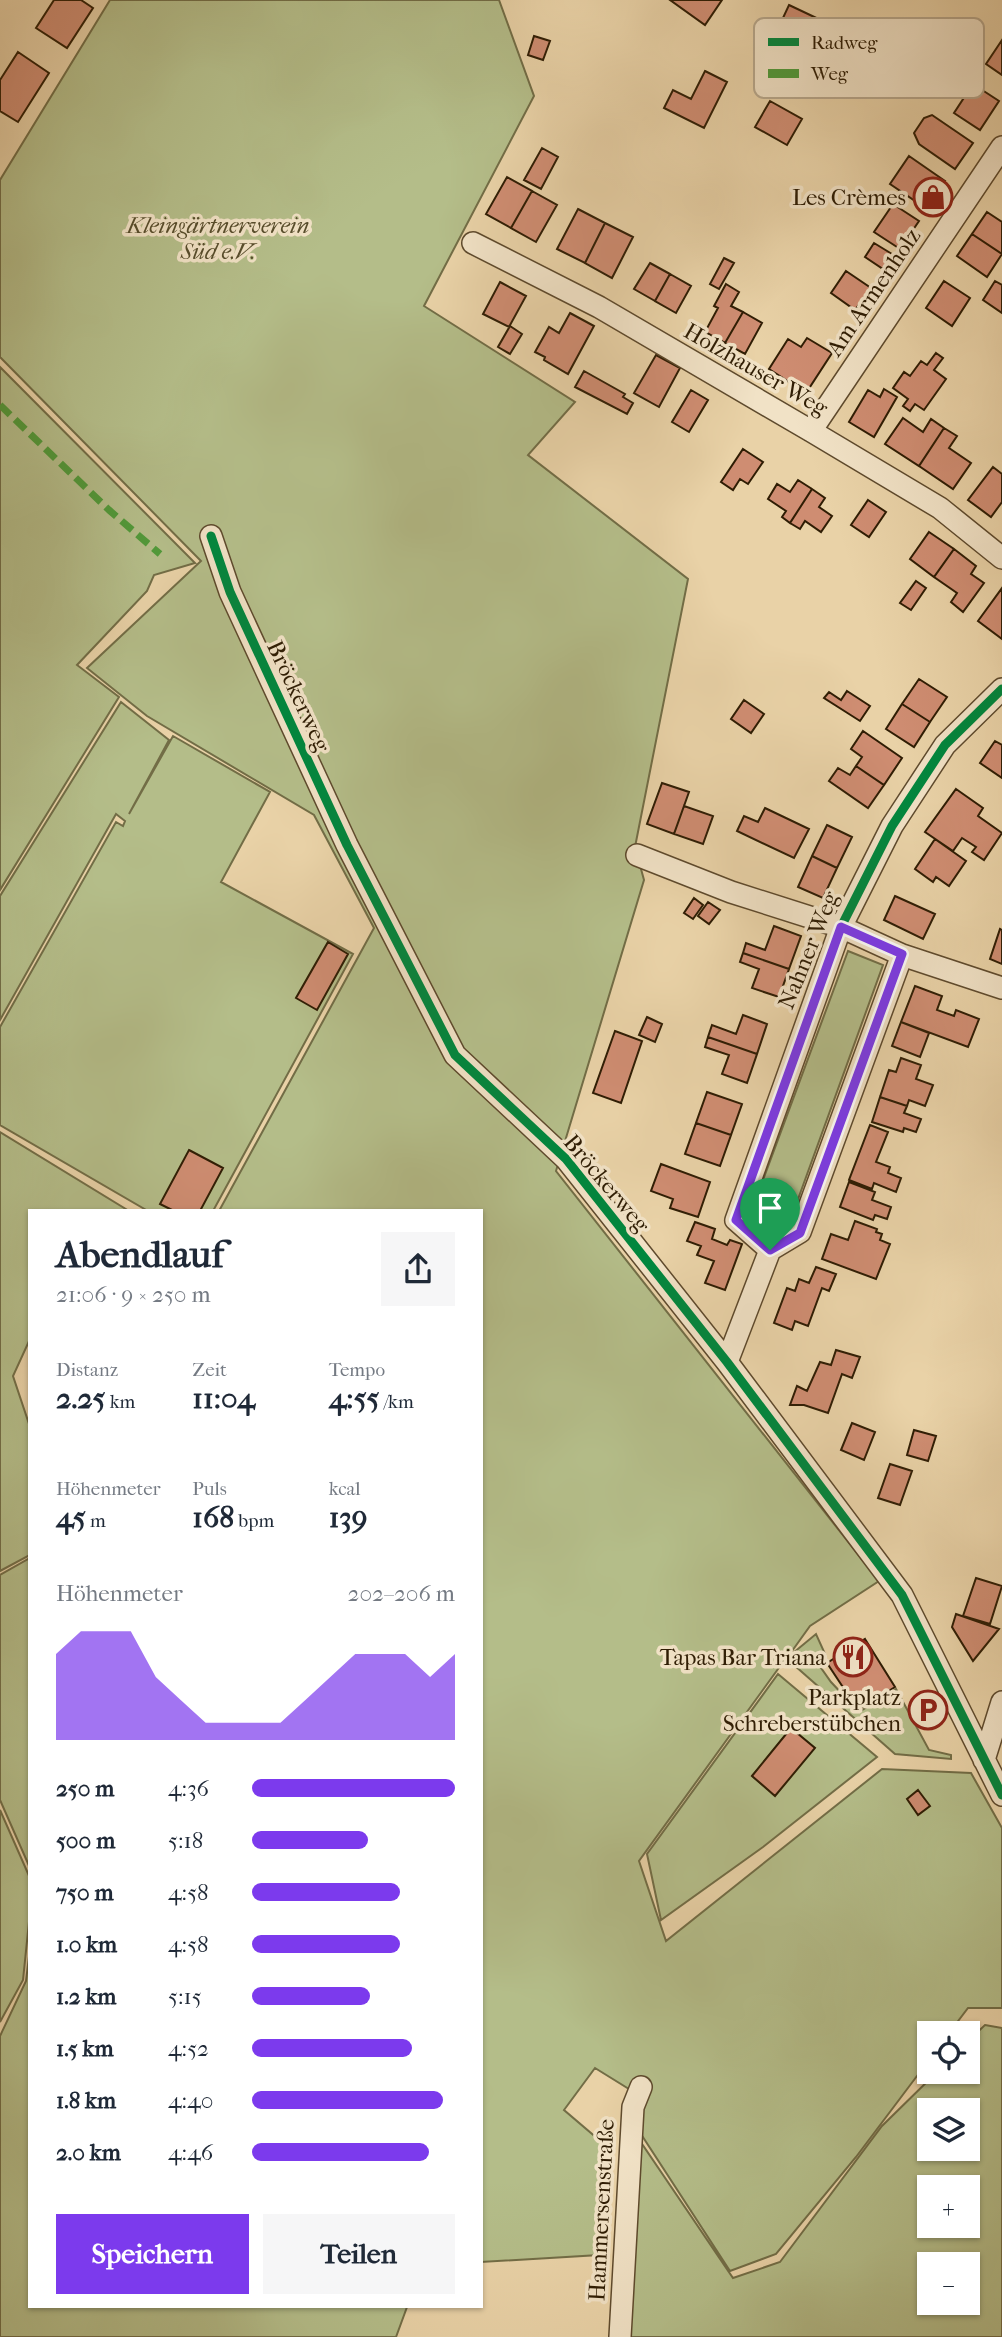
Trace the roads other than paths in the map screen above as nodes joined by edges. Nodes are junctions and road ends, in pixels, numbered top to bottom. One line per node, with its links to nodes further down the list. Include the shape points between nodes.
1 (1002, 146): 3 (street, Am Armenholz)
2 (473, 243): 3 (street, Holzhauser Weg, via 599,307)
3 (811, 431): 5 (street, Holzhauser Weg, via 940,508)
4 (211, 536): 12 (street, Bröckerweg, via 230,592 347,845 455,1055 566,1159)
5 (1002, 558)
6 (1002, 689): 8 (street, Nahner Weg, via 945,745 892,826)
7 (637, 855): 8 (street, via 731,892)
8 (841, 927): 9 (street); 11 (street, Nahner Weg, via 736,1220)
9 (902, 954): 10 (street); 11 (street, via 800,1233)
10 (1002, 988)
11 (770, 1250): 12 (street)
12 (727, 1362): 14 (street, Bröckerweg, via 902,1595)
13 (1002, 1702): 14 (street)
14 (984, 1760): 15 (street, Bröckerweg)
15 (1002, 1795)
16 (641, 2087): 17 (street, Hammersenstraße, via 633,2107)
17 (620, 2337)

